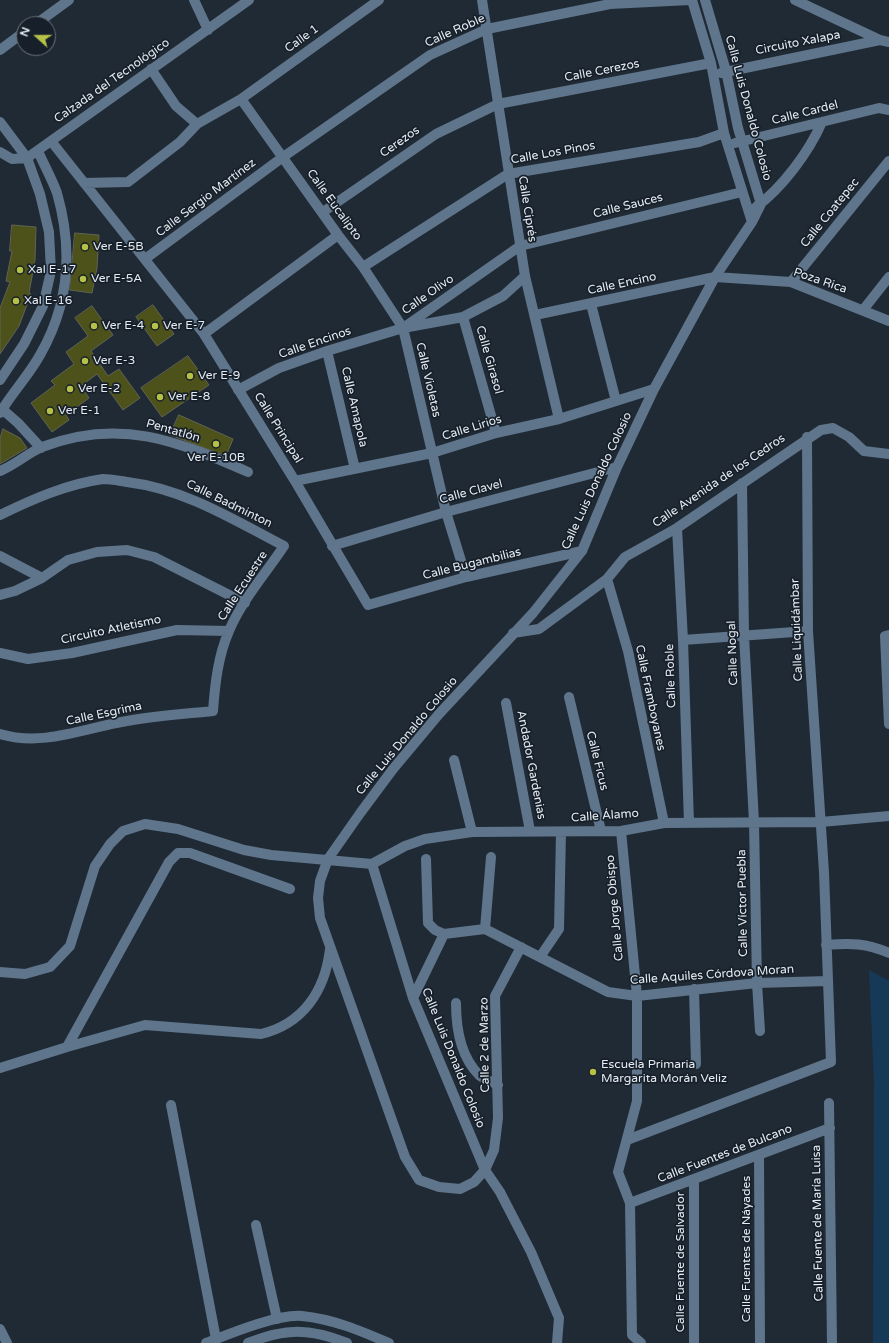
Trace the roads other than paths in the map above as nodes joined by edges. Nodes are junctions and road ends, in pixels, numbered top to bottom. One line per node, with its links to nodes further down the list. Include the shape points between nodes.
1 (69, 0): 9 (street)
2 (194, 0): 11 (street)
3 (249, 0): 11 (street, Calzada del Tecnológico)
4 (379, 0): 19 (street, Calle 1)
5 (482, 0): 10 (street, Calle Ciprés)
6 (691, 0): 10 (street, Calle Roble, via 610,4); 15 (street, Calle Luis Donaldo Colosio)
7 (705, 0): 17 (street, Calle Luis Donaldo Colosio)
8 (795, 0): 13 (street)
9 (47, 16)
10 (487, 29): 20 (street, Calle Ciprés); 31 (street, Calle Roble, via 430,55)
11 (208, 30): 16 (street, Calzada del Tecnológico)
12 (16, 38): 14 (street)
13 (885, 41): 17 (street, Circuito Xalapa)
14 (0, 50)
15 (711, 64): 18 (street, Calle Luis Donaldo Colosio); 20 (street, Calle Cerezos)
16 (152, 69): 24 (street, via 176,106); 26 (street, Calzada del Tecnológico)
17 (726, 71): 18 (street, Circuito Xalapa); 27 (street, Calle Luis Donaldo Colosio)
18 (713, 75): 25 (street, Calle Luis Donaldo Colosio)
19 (241, 99): 24 (street, Calle 1); 31 (street, Calle Eucalipto)
20 (498, 104): 34 (street, Calle Ciprés); 38 (street, Cerezos, via 436,134)
21 (889, 110): 23 (street, Calle Cardel, via 879,108)
22 (0, 122): 32 (street)
23 (822, 122): 27 (street, Calle Cardel); 37 (street, via 814,138 776,191)
24 (197, 124): 35 (street, Calle 1, via 180,142 128,182)
25 (724, 133): 28 (street, Calle Luis Donaldo Colosio); 34 (street, Calle Los Pinos, via 699,142)
26 (51, 141): 29 (street, Calzada del Tecnológico); 35 (street, Calle Principal)
27 (742, 142): 28 (street, Calle Cardel); 37 (street, Calle Luis Donaldo Colosio)
28 (727, 145): 36 (street, Calle Luis Donaldo Colosio)
29 (38, 151): 32 (street, Calzada del Tecnológico); 60 (street, via 56,192 65,227 68,258 64,294 55,323 40,355)
30 (0, 152): 32 (street, via 12,159)
31 (283, 157): 38 (street, Calle Eucalipto); 42 (street, Calle Sergio Martínez)
32 (28, 158): 56 (street, via 49,232 50,271 42,306 24,344)
33 (889, 161): 47 (street, Calle Coatepec)
34 (508, 174): 41 (street, Calle Ciprés); 43 (street, Calle Los Pinos)
35 (84, 182): 42 (street, Calle Principal)
36 (742, 192): 39 (street, Calle Luis Donaldo Colosio); 41 (street, Calle Sauces)
37 (761, 204): 39 (street)
38 (323, 212): 40 (street, Calle Eucalipto)
39 (751, 217): 45 (street, Calle Luis Donaldo Colosio)
40 (338, 235): 43 (street, Calle Eucalipto); 54 (street)
41 (520, 246): 44 (street, Calle Ciprés); 53 (street, Calle Olivo)
42 (145, 260): 54 (street, Calle Principal)
43 (363, 267): 53 (street, Calle Eucalipto)
44 (525, 276): 50 (street, Calle Ciprés); 51 (street, Calle Olivo, via 504,296)
45 (714, 277): 47 (street, Poza Rica); 48 (street, Calle Encino); 58 (street, Calle Luis Donaldo Colosio)
46 (889, 277): 49 (street)
47 (791, 282): 49 (street, Poza Rica)
48 (591, 304): 50 (street, Calle Encino); 59 (street)
49 (863, 310): 52 (street, Poza Rica)
50 (535, 315): 61 (street, Calle Ciprés)
51 (463, 317): 53 (street, Calle Olivo); 62 (street, Calle Girasol)
52 (889, 320)
53 (403, 328): 55 (street, Calle Encinos); 65 (street, Calle Violetas)
54 (204, 334): 57 (street, Calle Principal)
55 (327, 351): 57 (street, Calle Encinos, via 279,368); 68 (street, Calle Amapola)
56 (0, 380)
57 (238, 390): 71 (street, Calle Principal)
58 (654, 390): 59 (street, Calle Lirios); 67 (street, Calle Luis Donaldo Colosio)
59 (616, 401): 61 (street, Calle Lirios)
60 (1, 411): 64 (street, via 18,422)
61 (559, 419): 62 (street, Calle Lirios)
62 (496, 433): 65 (street, Calle Lirios)
63 (807, 438): 66 (street, Calle Avenida de los Cedros, via 821,430 833,428 849,437 864,451); 72 (street, Calle Avenida de los Cedros); 87 (street, Calle Liquidámbar)
64 (41, 448): 69 (street, Pentatlón); 70 (street, Pentatlón, via 72,437 100,433 132,433 186,446)
65 (432, 454): 68 (street, Calle Lirios); 73 (street, Calle Violetas)
66 (889, 454)
67 (617, 467): 73 (street, Calle Clavel); 78 (street, Calle Luis Donaldo Colosio)
68 (355, 469): 71 (street, Calle Lirios)
69 (0, 471)
70 (248, 472)
71 (295, 481): 77 (street, Calle Principal)
72 (742, 483): 75 (street, Calle Avenida de los Cedros); 89 (street, Calle Nogal)
73 (446, 512): 77 (street, Calle Clavel); 80 (street, Calle Violetas)
74 (0, 514): 76 (street, Calle Badminton, via 68,486 105,479 169,490 189,497)
75 (677, 528): 82 (street, Calle Avenida de los Cedros, via 624,557); 91 (street, Calle Roble)
76 (284, 546): 84 (street, Calle Ecuestre)
77 (332, 546): 85 (street, Calle Principal)
78 (582, 550): 80 (street, Calle Bugambilias); 88 (street, Calle Luis Donaldo Colosio)
79 (0, 556): 81 (street)
80 (466, 577): 85 (street, Calle Bugambilias)
81 (42, 578): 83 (street); 84 (street, via 68,560 97,552 127,550 154,557)
82 (607, 579): 88 (street, Calle Avenida de los Cedros, via 539,629); 102 (street, Calle Framboyanes, via 628,651)
83 (0, 595)
84 (245, 603): 86 (street, Calle Ecuestre)
85 (368, 605)
86 (229, 631): 92 (street, Circuito Atletismo, via 177,630 72,653 28,659); 95 (street, Calle Ecuestre, via 216,676)
87 (808, 632): 89 (street); 101 (street, Calle Liquidámbar)
88 (513, 633): 110 (street, Calle Luis Donaldo Colosio, via 393,768)
89 (744, 635): 91 (street); 100 (street, Calle Nogal)
90 (889, 635): 96 (street, via 885,636)
91 (683, 640): 103 (street, Calle Roble)
92 (0, 653)
93 (569, 697): 104 (street, Calle Ficus)
94 (506, 703): 105 (street, Andador Gardenias)
95 (213, 711): 97 (street, Calle Esgrima, via 125,721 52,738 11,737)
96 (889, 724)
97 (0, 734)
98 (454, 760): 107 (street)
99 (889, 816): 101 (street, Calle Álamo)
100 (754, 822): 101 (street, Calle Álamo); 103 (street, Calle Álamo); 123 (street, Calle Víctor Puebla)
101 (821, 822): 116 (street, Calle Liquidámbar)
102 (664, 823): 103 (street, Calle Álamo); 106 (street, Calle Álamo)
103 (690, 823)
104 (601, 830): 106 (street, Calle Álamo); 108 (street, Calle Álamo)
105 (530, 831): 107 (street, Calle Álamo); 108 (street, Calle Álamo)
106 (621, 831): 125 (street, Calle Jorge Obispo)
107 (472, 832): 112 (street, Calle Álamo, via 425,839 405,846)
108 (561, 832): 120 (street, via 559,929)
109 (491, 857): 114 (street)
110 (328, 859): 112 (street); 118 (street, Calle Luis Donaldo Colosio, via 320,881 318,898 320,918); 121 (street, via 271,855 244,850 178,829 145,824 137,826 123,831 110,844 95,866 70,946 50,967 25,974)
111 (426, 859): 115 (street, via 428,923)
112 (372, 864): 126 (street, Calle Luis Donaldo Colosio)
113 (290, 889): 129 (street, via 190,853 178,853 169,862)
114 (485, 929): 115 (street); 117 (street, Calle Aquiles Córdova Moran)
115 (444, 934): 126 (street)
116 (826, 945): 119 (street, via 870,945); 122 (street, Calle Liquidámbar)
117 (521, 946): 120 (street, Calle Aquiles Córdova Moran); 132 (street, Calle 2 de Marzo, via 495,996)
118 (330, 947): 129 (street, via 326,972 309,1004 296,1019 277,1030 261,1034 145,1025); 138 (street, Calle 2 de Marzo, via 405,1157 419,1180 439,1187 460,1189 474,1182)
119 (889, 953)
120 (540, 957): 125 (street, Calle Aquiles Córdova Moran, via 608,992)
121 (0, 972)
122 (828, 981): 123 (street, Calle Aquiles Córdova Moran); 136 (street, Calle Liquidámbar, via 831,1062)
123 (757, 983): 124 (street, Calle Aquiles Córdova Moran); 128 (street, Calle Víctor Puebla)
124 (694, 990): 125 (street, Calle Aquiles Córdova Moran); 130 (street)
125 (636, 996): 136 (street, Calle Jorge Obispo, via 637,1101)
126 (413, 998): 138 (street, Calle Luis Donaldo Colosio)
127 (456, 1003): 132 (street, via 458,1036 468,1060 480,1076)
128 (760, 1031)
129 (67, 1047): 131 (street)
130 (696, 1064)
131 (0, 1068)
132 (498, 1085): 138 (street, Calle 2 de Marzo, via 498,1118 494,1150)
133 (829, 1103): 135 (street, Calle Fuente de María Luisa)
134 (171, 1105): 144 (street)
135 (830, 1128): 137 (street, Calle Fuentes de Bulcano); 154 (street, Calle Fuente de María Luisa)
136 (627, 1140): 140 (street, Calle Jorge Obispo, via 618,1172)
137 (759, 1156): 139 (street, Calle Fuentes de Bulcano); 153 (street, Calle Fuentes de Náyades)
138 (484, 1170): 150 (street, Calle Luis Donaldo Colosio, via 500,1192 531,1252 559,1318)
139 (694, 1180): 140 (street, Calle Fuentes de Bulcano); 152 (street, Calle Fuente de Salvador)
140 (630, 1203): 151 (street, via 632,1335)
141 (256, 1225): 142 (street)
142 (277, 1319): 144 (street); 149 (street, via 301,1316 334,1321)
143 (0, 1329): 145 (street)
144 (216, 1339): 146 (street)
145 (6, 1343)
146 (206, 1343)
147 (248, 1343): 148 (street, via 273,1334 303,1331)
148 (347, 1343)
149 (389, 1343)
150 (557, 1343)
151 (641, 1343)
152 (694, 1343)
153 (760, 1343)
154 (832, 1343)

